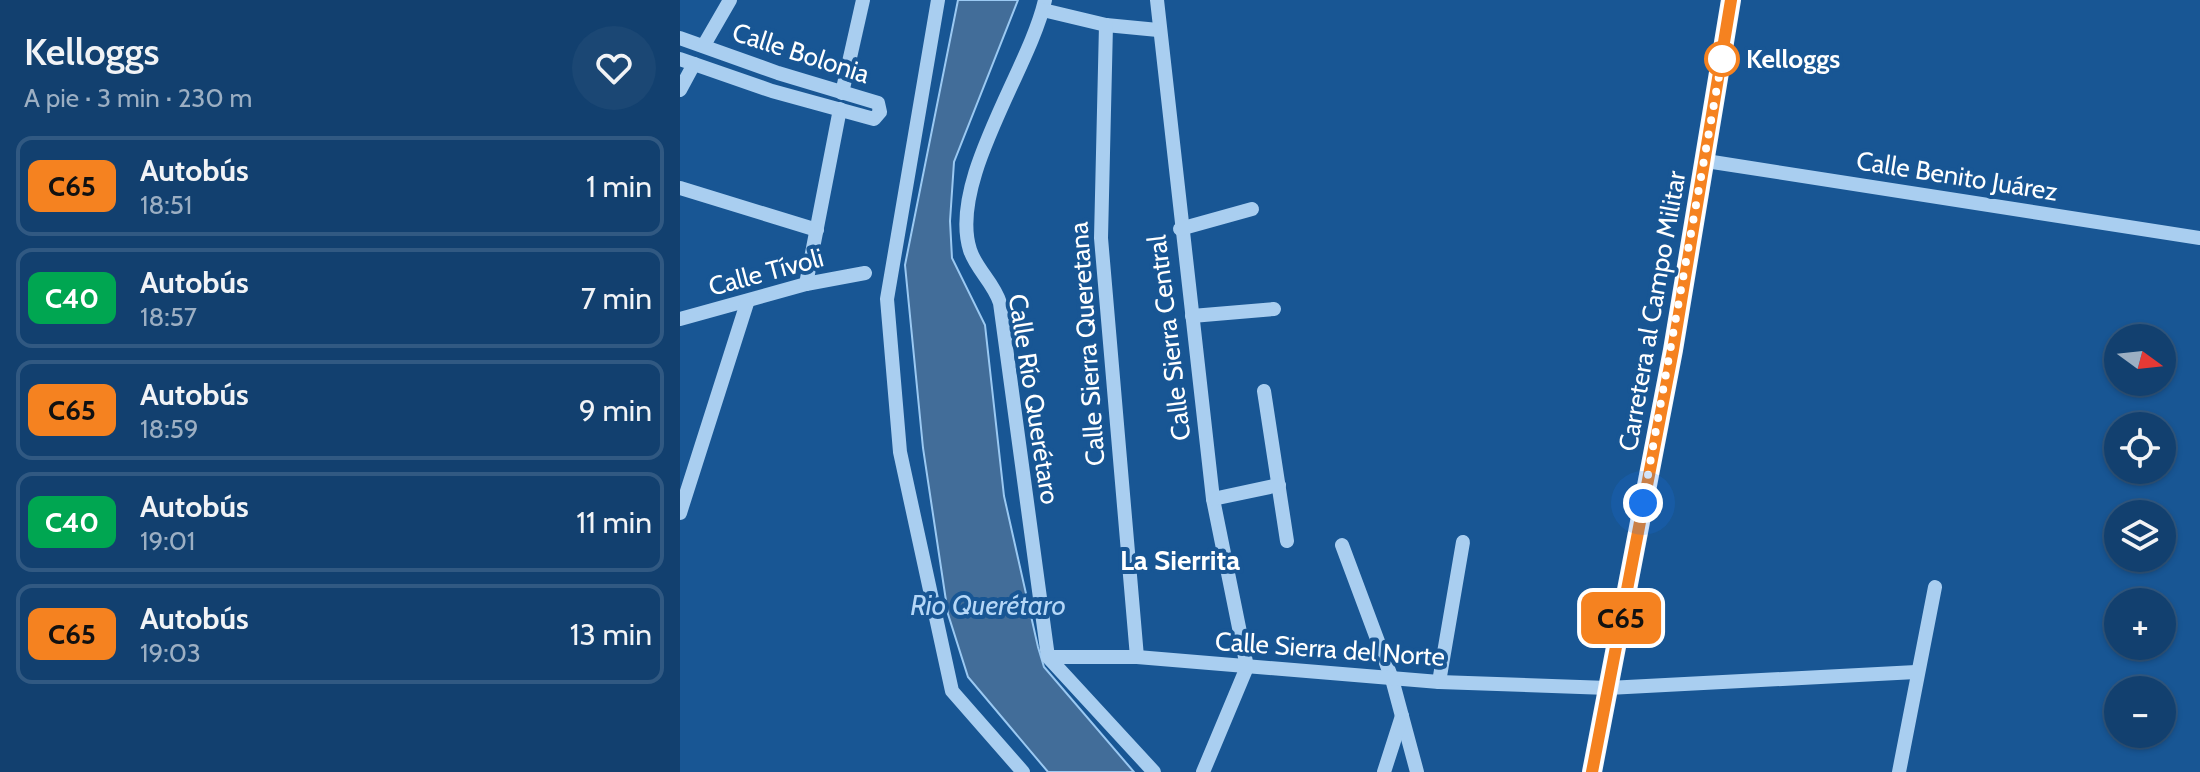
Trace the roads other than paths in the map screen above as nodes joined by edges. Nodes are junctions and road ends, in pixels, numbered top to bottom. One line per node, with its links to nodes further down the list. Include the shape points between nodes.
1 (730, 0): 10 (street)
2 (863, 0): 15 (street)
3 (938, 0): 45 (street, via 887,299 900,452 952,691)
4 (1157, 0): 8 (street, Calle Sierra Central)
5 (1731, 0): 17 (main road, Carretera al Campo Militar)
6 (1044, 5): 7 (street, Calle Río Querétaro); 37 (street, Calle Río Querétaro, via 984,153 967,234 970,252 1000,303)
7 (1106, 25): 8 (street, Calle Río Querétaro); 38 (street, Calle Sierra Queretana, via 1101,238)
8 (1158, 30): 20 (street, Calle Sierra Central)
9 (680, 38): 10 (street, Calle Bolonia)
10 (704, 45): 12 (street, Calle Bolonia)
11 (687, 61): 13 (street); 14 (street, Calle Bolonia)
12 (778, 73): 14 (street); 15 (street, Calle Bolonia)
13 (680, 90)
14 (772, 91): 16 (street, Calle Bolonia)
15 (842, 93): 16 (street, Calle Bolonia, via 878,103 880,112 874,119)
16 (840, 109): 21 (street)
17 (1706, 161): 22 (street, Calle Benito Juárez); 43 (main road, Carretera al Campo Militar)
18 (680, 188): 21 (street)
19 (1252, 209): 20 (street)
20 (1180, 229): 27 (street, Calle Sierra Central)
21 (817, 230): 24 (street)
22 (2200, 238)
23 (865, 273): 24 (street, Calle Tívoli)
24 (806, 284): 25 (street, Calle Tívoli)
25 (747, 303): 28 (street, Calle Tívoli); 32 (street)
26 (1274, 309): 27 (street)
27 (1192, 316): 31 (street, Calle Sierra Central)
28 (680, 319)
29 (1264, 391): 30 (street)
30 (1279, 485): 31 (street); 33 (street)
31 (1213, 499): 39 (street, Calle Sierra Central)
32 (680, 513)
33 (1287, 541)
34 (1463, 542): 42 (street)
35 (1342, 545): 41 (street)
36 (1935, 587): 40 (street)
37 (1048, 657): 38 (street, Calle Sierra del Norte); 46 (street)
38 (1137, 657): 39 (street, Calle Sierra del Norte)
39 (1247, 667): 41 (street, Calle Sierra del Norte); 47 (street)
40 (1916, 672): 43 (street, Calle Sierra del Norte); 51 (street)
41 (1392, 679): 42 (street, Calle Sierra del Norte); 44 (street)
42 (1439, 682): 43 (street, Calle Sierra del Norte)
43 (1608, 688): 50 (main road, Carretera al Campo Militar)
44 (1402, 715): 48 (street); 49 (street)
45 (1023, 772)
46 (1154, 772)
47 (1203, 772)
48 (1384, 772)
49 (1417, 772)
50 (1592, 772)
51 (1899, 772)

